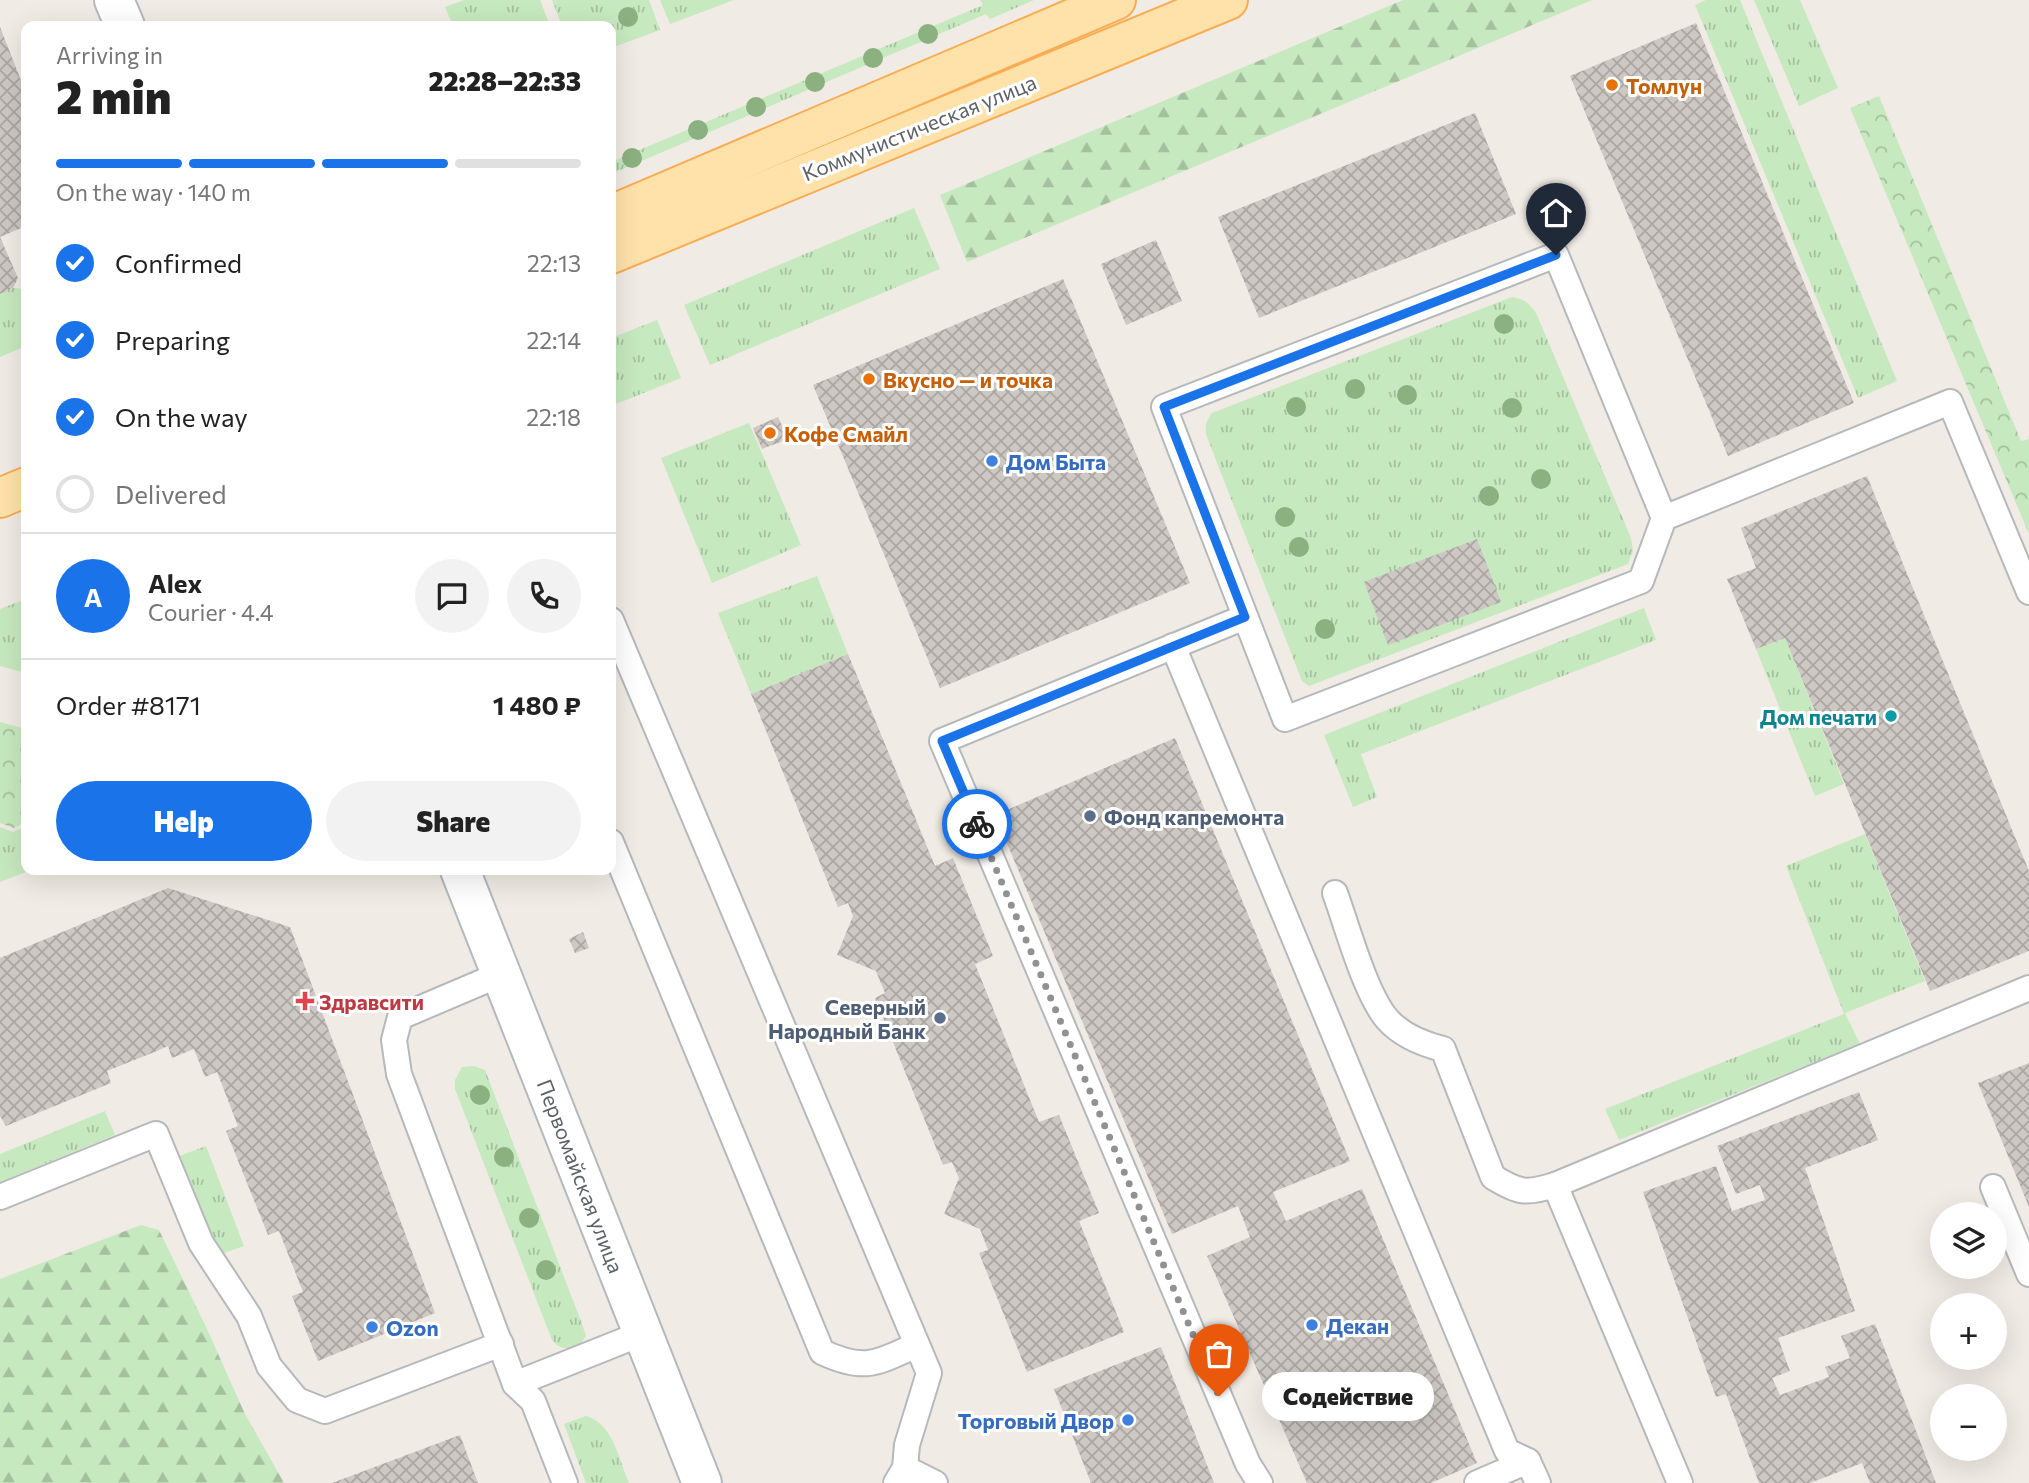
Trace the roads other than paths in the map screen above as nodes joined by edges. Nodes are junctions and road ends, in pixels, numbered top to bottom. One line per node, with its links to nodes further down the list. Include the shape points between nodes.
1 (114, 0): 4 (main road)
2 (1116, 0): 5 (main road, Коммунистическая улица)
3 (1228, 0): 6 (main road, Коммунистическая улица)
4 (123, 21)
5 (616, 213)
6 (616, 252)
7 (21, 489): 8 (main road)
8 (0, 498)
9 (1664, 518): 10 (lane, via 1950,402); 11 (lane, via 1641,581 1285,719); 11 (lane, via 1556,255 1164,407)
10 (2029, 592)
11 (1245, 617): 13 (lane)
12 (616, 632): 25 (lane)
13 (1173, 646): 27 (lane, via 1507,1451); 32 (lane, via 942,741 1248,1464)
14 (616, 854): 25 (lane, via 821,1352 846,1363 877,1363)
15 (462, 875): 17 (main road, Первомайская улица)
16 (1335, 893): 19 (lane, via 1370,989 1387,1019 1418,1042 1443,1049 1493,1177 1524,1192)
17 (501, 974): 23 (main road, Первомайская улица); 24 (lane, via 400,1017 394,1040 400,1074)
18 (2029, 988): 19 (lane)
19 (1555, 1185): 34 (lane)
20 (1993, 1187): 22 (lane)
21 (0, 1197): 24 (lane, via 156,1134 201,1242 249,1316 269,1366 297,1400 325,1411)
22 (2029, 1274)
23 (643, 1333): 26 (lane); 30 (main road, Первомайская улица)
24 (501, 1344): 26 (lane)
25 (917, 1345): 28 (lane, via 929,1373)
26 (515, 1384): 29 (lane, via 533,1401)
27 (1533, 1472): 33 (lane)
28 (900, 1475): 31 (lane)
29 (565, 1483)
30 (702, 1483)
31 (935, 1483)
32 (1260, 1483)
33 (1477, 1483)
34 (1680, 1483)

